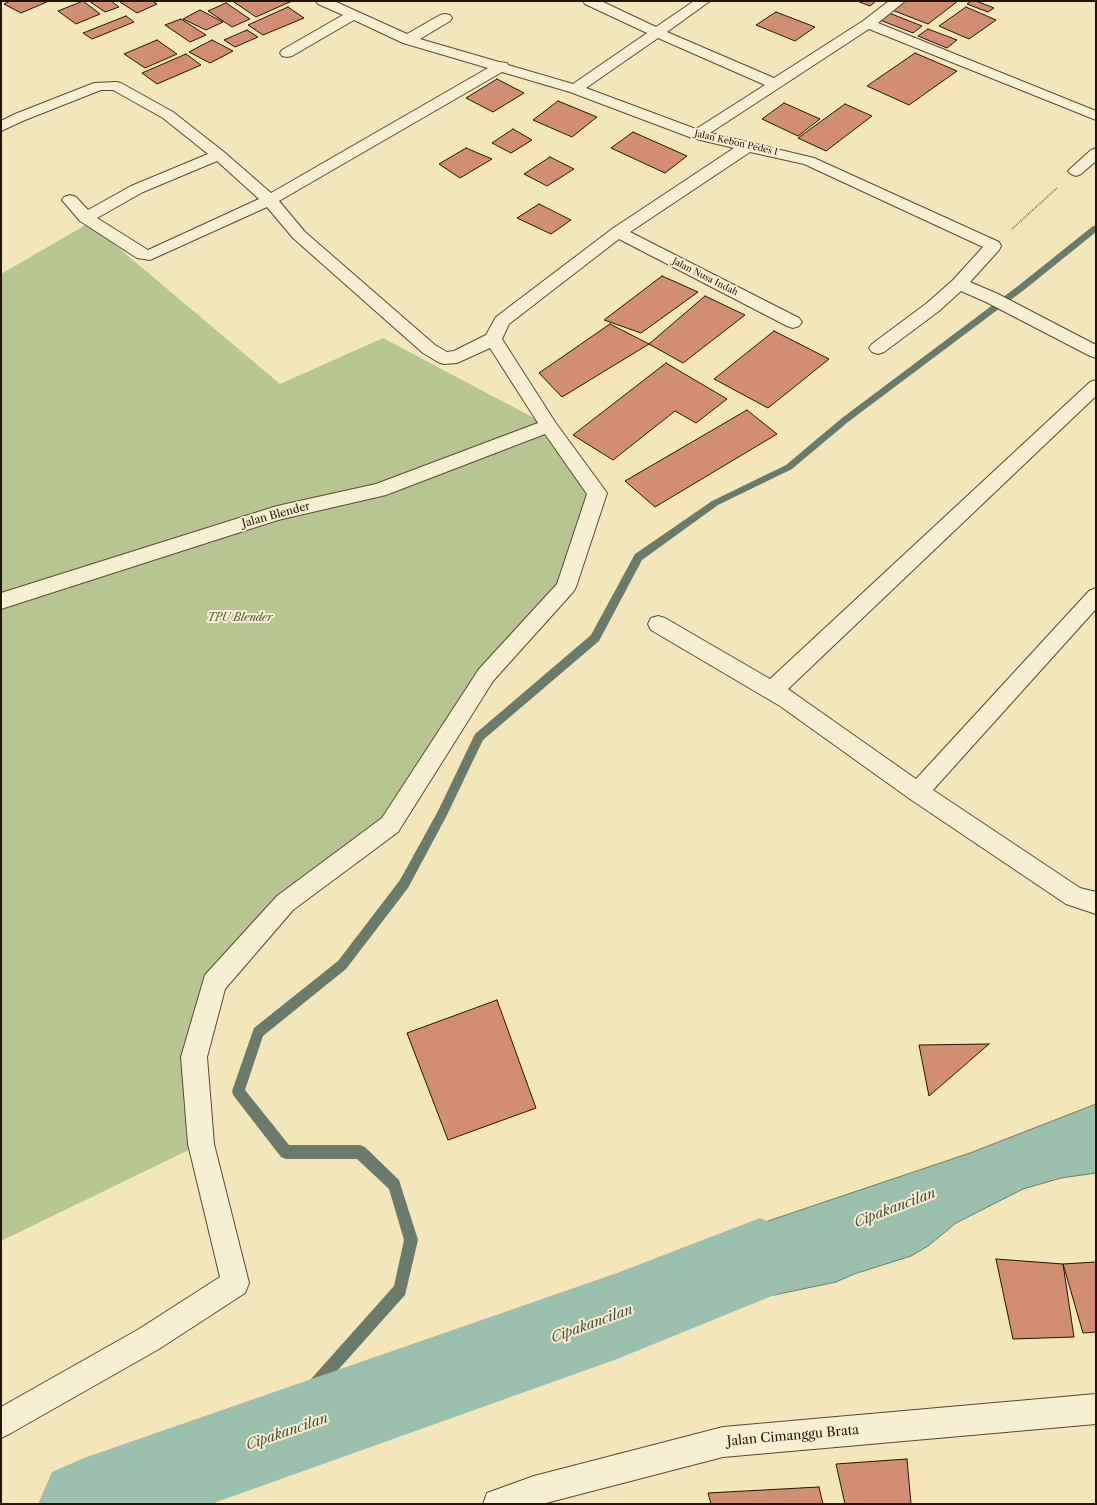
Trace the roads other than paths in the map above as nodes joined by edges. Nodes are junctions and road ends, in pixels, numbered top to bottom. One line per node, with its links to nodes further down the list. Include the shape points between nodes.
1 (323, 1): 5 (street, Jalan Kebon Pedes I)
2 (590, 1): 8 (street)
3 (703, 1): 8 (street)
4 (898, 1): 7 (street)
5 (354, 15): 9 (street, Jalan Kebon Pedes I); 10 (street)
6 (445, 18): 9 (street)
7 (868, 24): 12 (street); 14 (street)
8 (656, 32): 12 (street); 13 (street)
9 (408, 40): 11 (street, Jalan Kebon Pedes I)
10 (287, 53)
11 (502, 66): 13 (street, Jalan Kebon Pedes I); 22 (street)
12 (775, 84): 16 (street)
13 (574, 89): 16 (street, Jalan Kebon Pedes I)
14 (1096, 116)
15 (1, 127): 19 (street, via 98,86 116,86 168,115)
16 (697, 135): 17 (street, Jalan Kebon Pedes I)
17 (748, 146): 24 (street); 25 (street, Jalan Kebon Pedes I, via 809,161 993,246)
18 (1096, 153): 20 (street)
19 (218, 155): 22 (street); 23 (street, via 137,189)
20 (1076, 171)
21 (70, 200): 23 (street)
22 (270, 200): 23 (street, via 150,255 143,254); 27 (street, via 299,235 429,349 444,358 457,357)
23 (86, 218)
24 (618, 232): 26 (street, Jalan Nusa Indah); 27 (street, via 502,321)
25 (959, 284): 28 (street); 29 (street, via 992,298)
26 (793, 322)
27 (493, 339): 31 (street)
28 (878, 348)
29 (1096, 352)
30 (1096, 386): 35 (street)
31 (549, 426): 33 (street, Jalan Blender, via 379,490 277,513); 39 (street, via 597,493 566,587 486,675 390,825 285,903 214,983 194,1057 201,1144 235,1282 149,1339)
32 (1096, 596): 36 (street)
33 (1, 601)
34 (658, 624): 35 (street)
35 (772, 690): 36 (street)
36 (918, 792): 37 (street, via 1074,897)
37 (1096, 902)
38 (1096, 1409): 40 (street, Jalan Cimanggu Brata, via 723,1442 534,1491)
39 (1, 1423)
40 (498, 1504)

